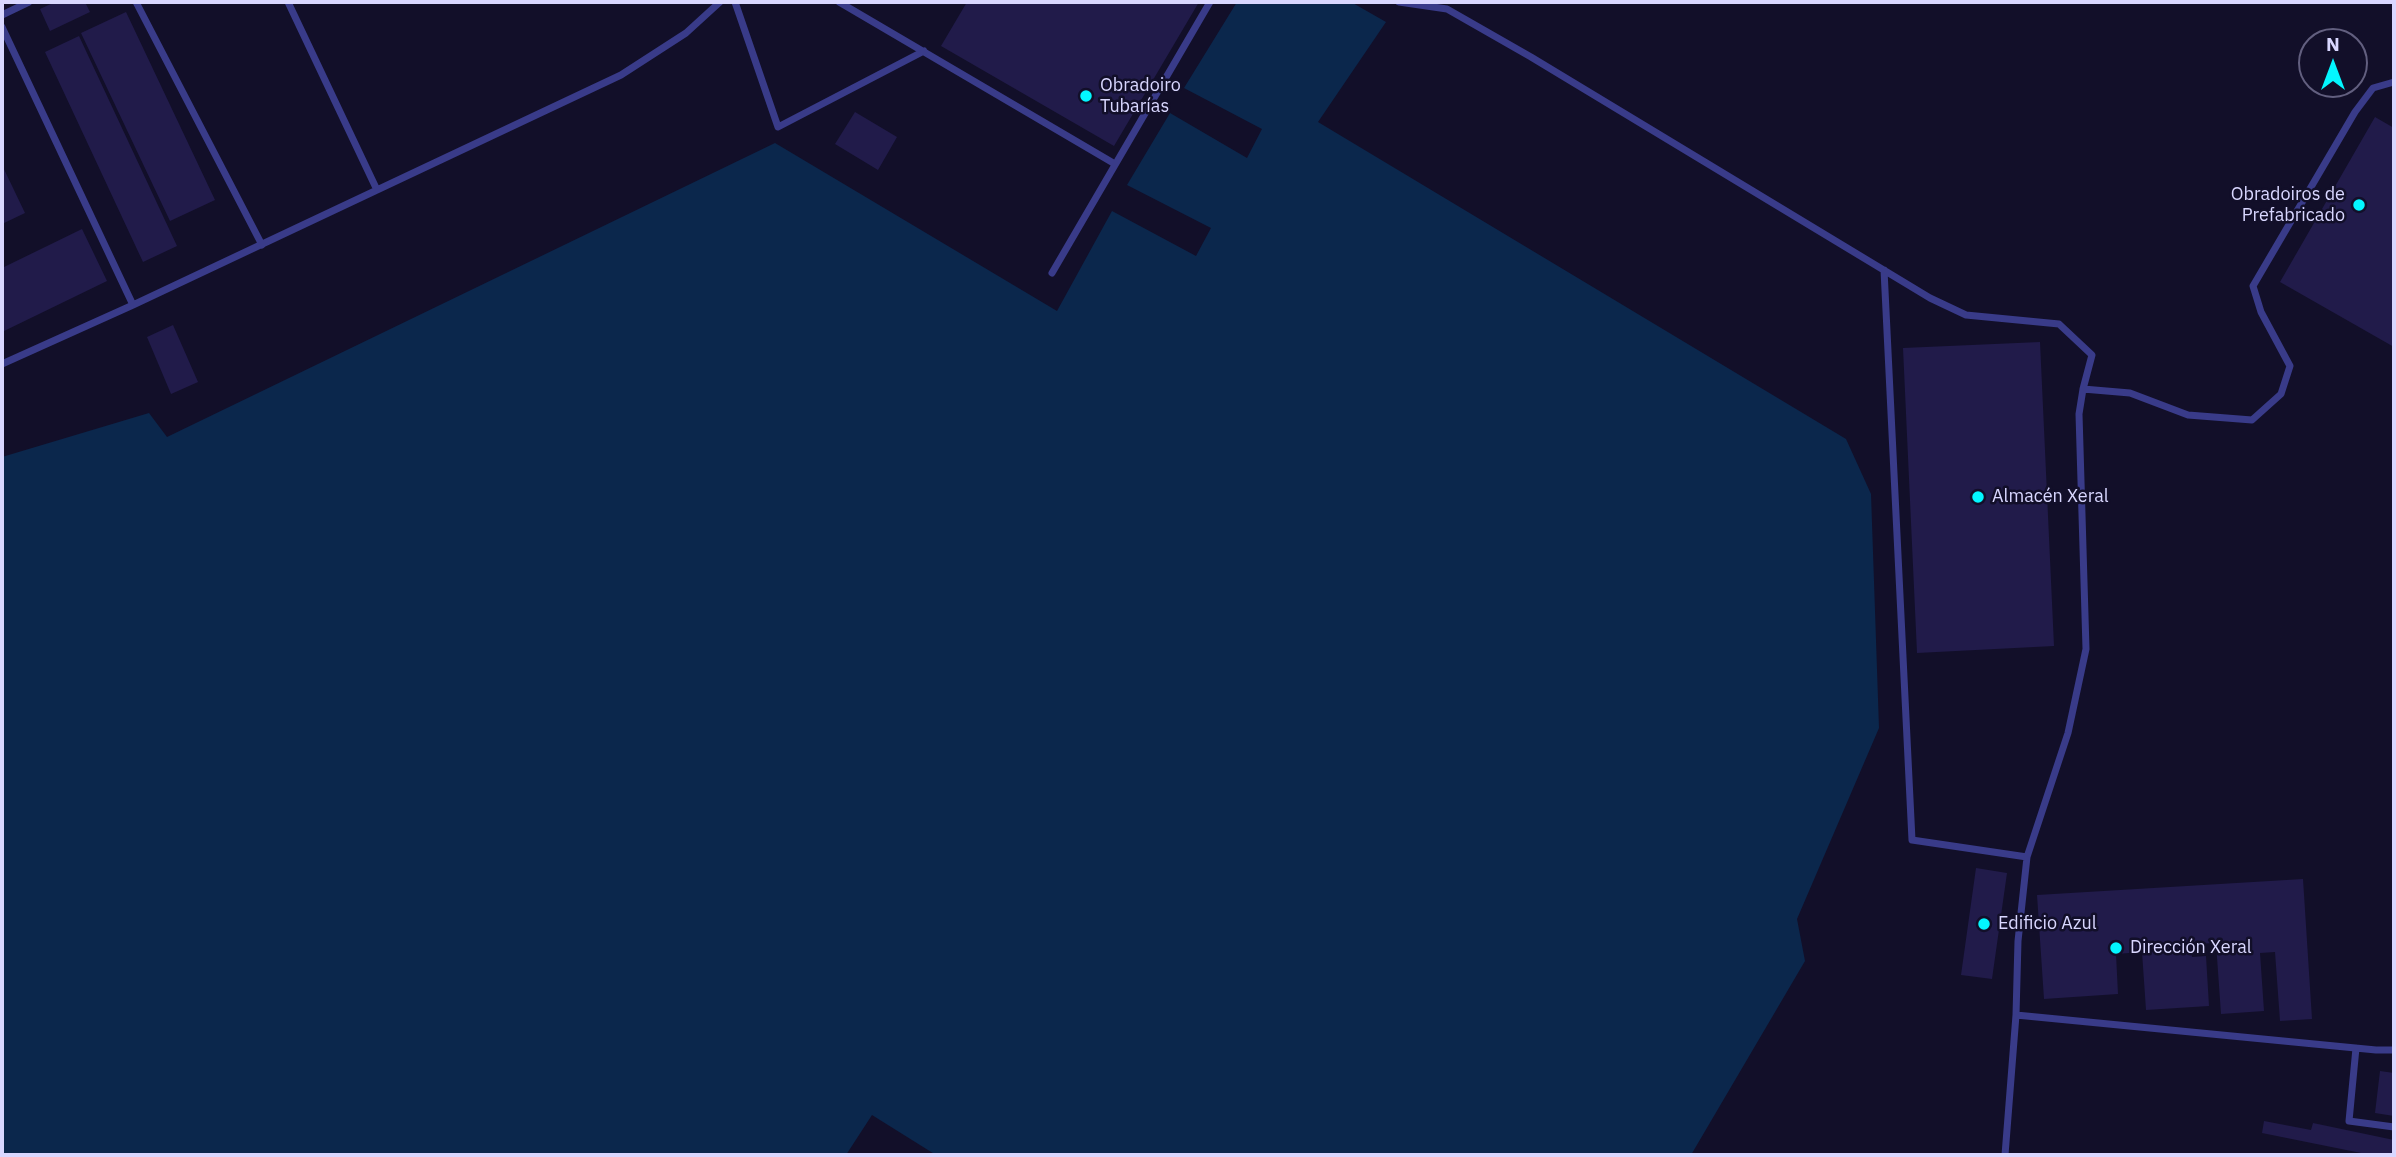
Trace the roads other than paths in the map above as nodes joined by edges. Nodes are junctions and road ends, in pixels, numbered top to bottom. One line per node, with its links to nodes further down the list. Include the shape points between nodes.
1 (29, 2): 9 (lane)
2 (136, 2): 15 (lane)
3 (288, 2): 14 (lane)
4 (720, 2): 14 (lane, via 686,33 621,75)
5 (735, 2): 11 (lane, via 778,127)
6 (839, 2): 11 (lane)
7 (1210, 2): 13 (lane)
8 (1398, 2): 16 (lane, via 1447,9)
9 (2, 15)
10 (2, 27): 18 (lane)
11 (923, 51): 13 (lane)
12 (2394, 82): 20 (lane, via 2373,88 2355,112 2253,286 2261,312 2290,366 2281,394 2252,420 2188,415 2130,393)
13 (1115, 164): 17 (lane)
14 (377, 190): 15 (lane)
15 (262, 245): 18 (lane)
16 (1884, 270): 20 (lane, via 1966,315 2059,324 2092,355); 21 (lane, via 1912,840)
17 (1052, 273)
18 (133, 305): 19 (lane)
19 (2, 364)
20 (2083, 388): 21 (lane, via 2079,414 2087,649 2068,733)
21 (2027, 857): 22 (lane)
22 (2015, 1015): 23 (lane); 26 (lane)
23 (2357, 1048): 24 (lane); 25 (lane, via 2349,1121)
24 (2394, 1050)
25 (2394, 1127)
26 (2005, 1155)

